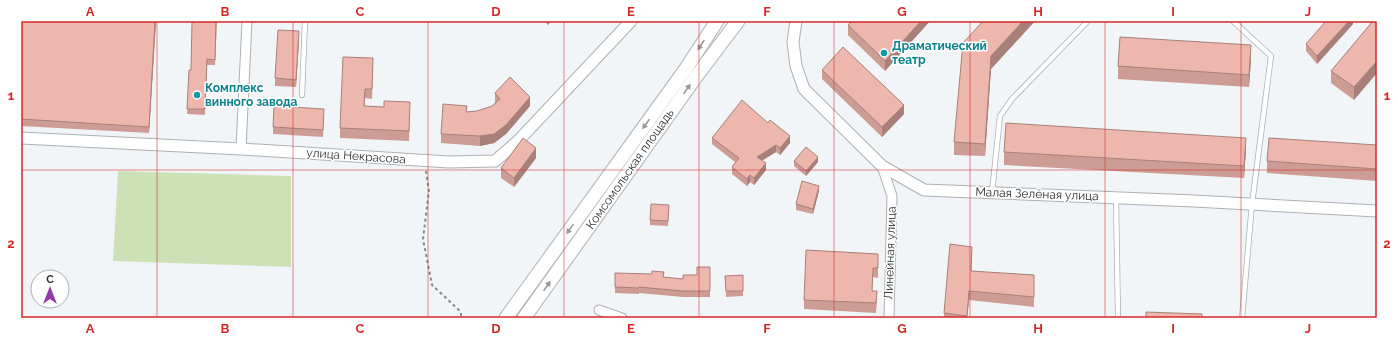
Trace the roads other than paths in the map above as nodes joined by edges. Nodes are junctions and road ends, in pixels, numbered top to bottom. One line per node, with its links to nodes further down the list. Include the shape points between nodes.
1 (247, 21): 11 (street)
2 (305, 21): 9 (lane)
3 (631, 21): 11 (street, улица Некрасова, via 518,141 495,161 424,160)
4 (717, 21): 18 (main road, one-way to 18, via 685,70)
5 (738, 21): 19 (main road, Комсомольская площадь, one-way to 5)
6 (796, 21): 12 (street, Малая Зелёная улица, via 793,42 796,66 804,89)
7 (1088, 21): 13 (lane, via 1012,99 1000,116)
8 (1233, 21): 15 (lane, via 1271,56)
9 (302, 95)
10 (21, 138): 11 (street, улица Некрасова)
11 (241, 149)
12 (882, 166): 13 (street, Малая Зелёная улица, via 924,190); 21 (street, Линейная улица, via 892,196)
13 (992, 193): 14 (street, Малая Зелёная улица)
14 (1116, 198): 15 (street, Малая Зелёная улица); 22 (lane)
15 (1252, 204): 16 (street, Малая Зелёная улица); 23 (lane)
16 (1377, 211)
17 (599, 310): 20 (street)
18 (506, 318)
19 (524, 318)
20 (622, 318)
21 (888, 318)
22 (1118, 318)
23 (1242, 318)

